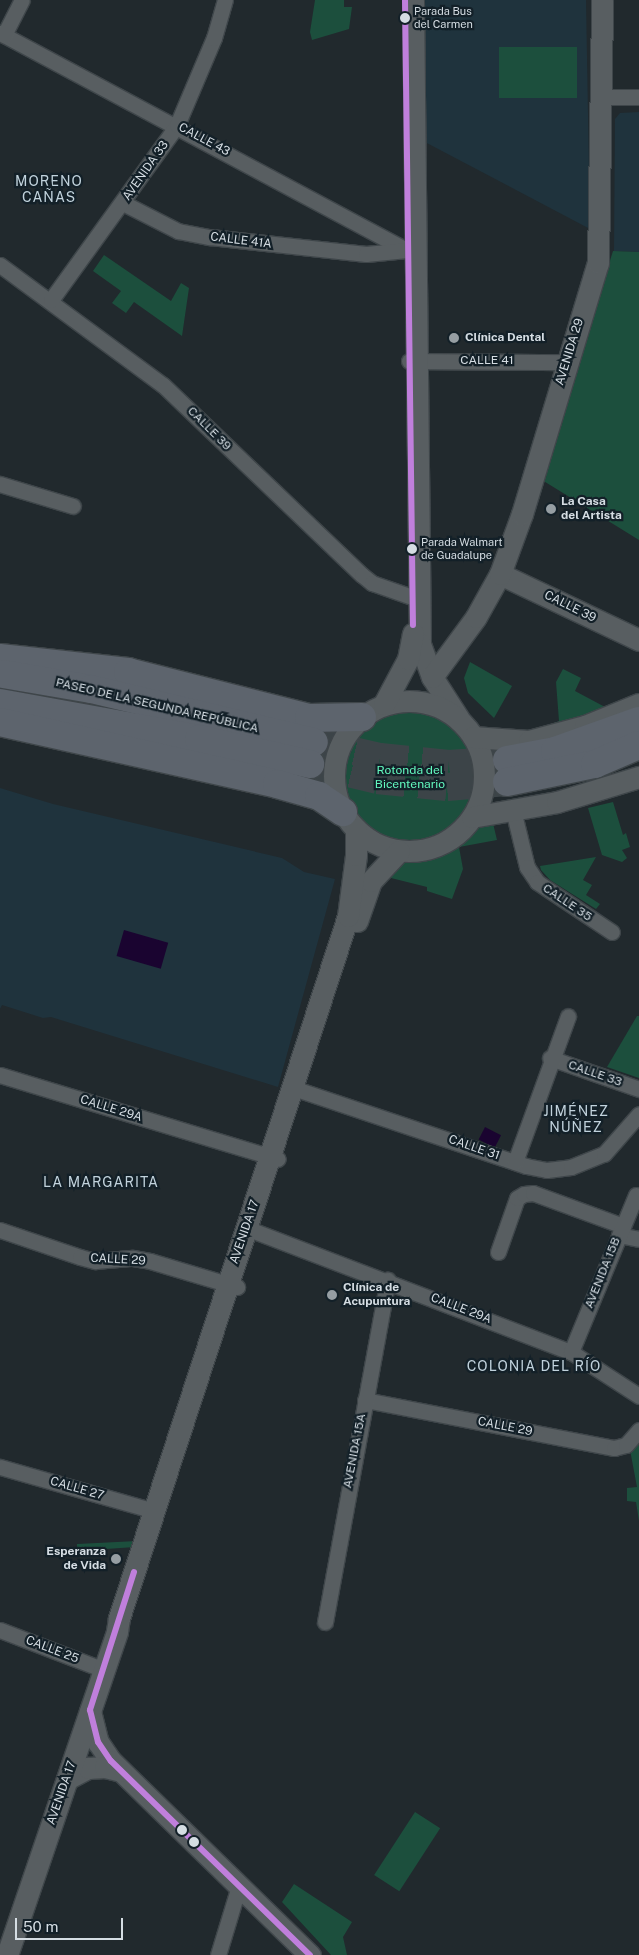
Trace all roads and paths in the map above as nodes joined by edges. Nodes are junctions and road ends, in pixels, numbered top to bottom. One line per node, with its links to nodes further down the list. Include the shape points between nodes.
1 (22, 0): 6 (street)
2 (226, 0): 10 (street, AVENIDA 33, via 214,38)
3 (404, 0): 7 (main road)
4 (413, 0): 7 (main road)
5 (602, 0): 8 (main road, AVENIDA 29)
6 (2, 34): 10 (street, CALLE 43)
7 (409, 45): 12 (main road)
8 (600, 97): 9 (street); 19 (main road, AVENIDA 29, via 598,263)
9 (639, 97)
10 (177, 125): 11 (street, AVENIDA 33); 13 (street, CALLE 43)
11 (123, 203): 15 (street, CALLE 41A, via 178,231); 17 (street, AVENIDA 33)
12 (411, 219): 14 (main road); 18 (main road)
13 (366, 225): 14 (street, CALLE 43); 15 (street, via 375,237 375,244)
14 (407, 250): 15 (street, CALLE 41A); 18 (main road)
15 (366, 254)
16 (0, 264): 17 (street, CALLE 39)
17 (51, 300): 23 (street, CALLE 39, via 163,385 362,576)
18 (412, 361): 19 (street, CALLE 41); 23 (main road); 27 (main road, via 420,644)
19 (566, 362): 22 (main road, AVENIDA 29, via 522,514)
20 (0, 484): 21 (street)
21 (73, 506)
22 (500, 574): 24 (main road, CALLE 39); 27 (main road, AVENIDA 29, via 476,617)
23 (412, 597): 30 (main road, via 413,625 408,659)
24 (639, 640)
25 (0, 658): 30 (highway, via 128,672 309,718)
26 (0, 673): 28 (highway, PASEO DE LA SEGUNDA REPÚBLICA, via 91,689 312,753 199,739)
27 (432, 676): 31 (main road)
28 (0, 703)
29 (639, 704): 36 (main road, via 586,726 529,741)
30 (373, 711): 31 (main road, via 406,700 443,708); 41 (main road, via 345,737 335,762 335,788)
31 (460, 719): 36 (main road)
32 (639, 721): 37 (highway, via 507,771 596,764)
33 (0, 722): 35 (highway)
34 (0, 727): 35 (highway)
35 (38, 729): 41 (highway, via 294,788 319,796)
36 (473, 737): 40 (main road, via 484,773 483,789)
37 (639, 745)
38 (639, 777): 39 (main road, via 584,796)
39 (513, 810): 40 (main road); 43 (street, CALLE 35, via 527,867 534,878 559,900)
40 (472, 817): 42 (main road, via 458,833 440,844 420,850)
41 (350, 821): 42 (main road, via 376,843); 48 (main road, AVENIDA 17, via 356,855 348,916)
42 (399, 850): 48 (main road, AVENIDA 17, via 376,875 367,892)
43 (612, 932)
44 (568, 1016): 45 (street)
45 (550, 1058): 47 (street, CALLE 33); 51 (street)
46 (0, 1075): 50 (street, CALLE 29A)
47 (639, 1089)
48 (298, 1090): 50 (main road, AVENIDA 17); 51 (street, CALLE 31)
49 (639, 1114): 52 (street, CALLE 31, via 612,1147 593,1160 560,1169)
50 (275, 1158): 55 (main road, AVENIDA 17)
51 (515, 1162): 52 (street, CALLE 31)
52 (537, 1169): 53 (street)
53 (529, 1193): 57 (street); 59 (street, via 517,1198)
54 (636, 1195): 57 (street, AVENIDA 15B)
55 (251, 1229): 60 (street, CALLE 29A); 61 (main road, AVENIDA 17)
56 (0, 1230): 61 (street, CALLE 29, via 88,1259 150,1261)
57 (621, 1230): 58 (street); 62 (street, AVENIDA 15B)
58 (639, 1239)
59 (498, 1252)
60 (388, 1280): 62 (street, CALLE 29A); 64 (street, AVENIDA 15A)
61 (232, 1285): 67 (main road, AVENIDA 17); 70 (main road, AVENIDA 17, via 126,1622)
62 (571, 1352): 63 (street, CALLE 29A)
63 (639, 1396)
64 (365, 1400): 65 (street, CALLE 29, via 614,1448 626,1445); 68 (street, AVENIDA 15A)
65 (639, 1430)
66 (0, 1467): 67 (street, CALLE 27)
67 (154, 1511): 70 (main road, AVENIDA 17, via 119,1618)
68 (325, 1622)
69 (0, 1630): 71 (street, CALLE 25)
70 (118, 1631): 71 (main road, AVENIDA 17)
71 (104, 1670): 72 (main road, AVENIDA 17)
72 (90, 1710): 73 (main road, via 98,1742); 74 (main road, AVENIDA 17)
73 (121, 1770): 74 (main road, via 88,1768); 75 (main road)
74 (67, 1779): 76 (main road, AVENIDA 17)
75 (239, 1886): 77 (street); 78 (main road)
76 (7, 1955)
77 (218, 1955)
78 (310, 1955)

